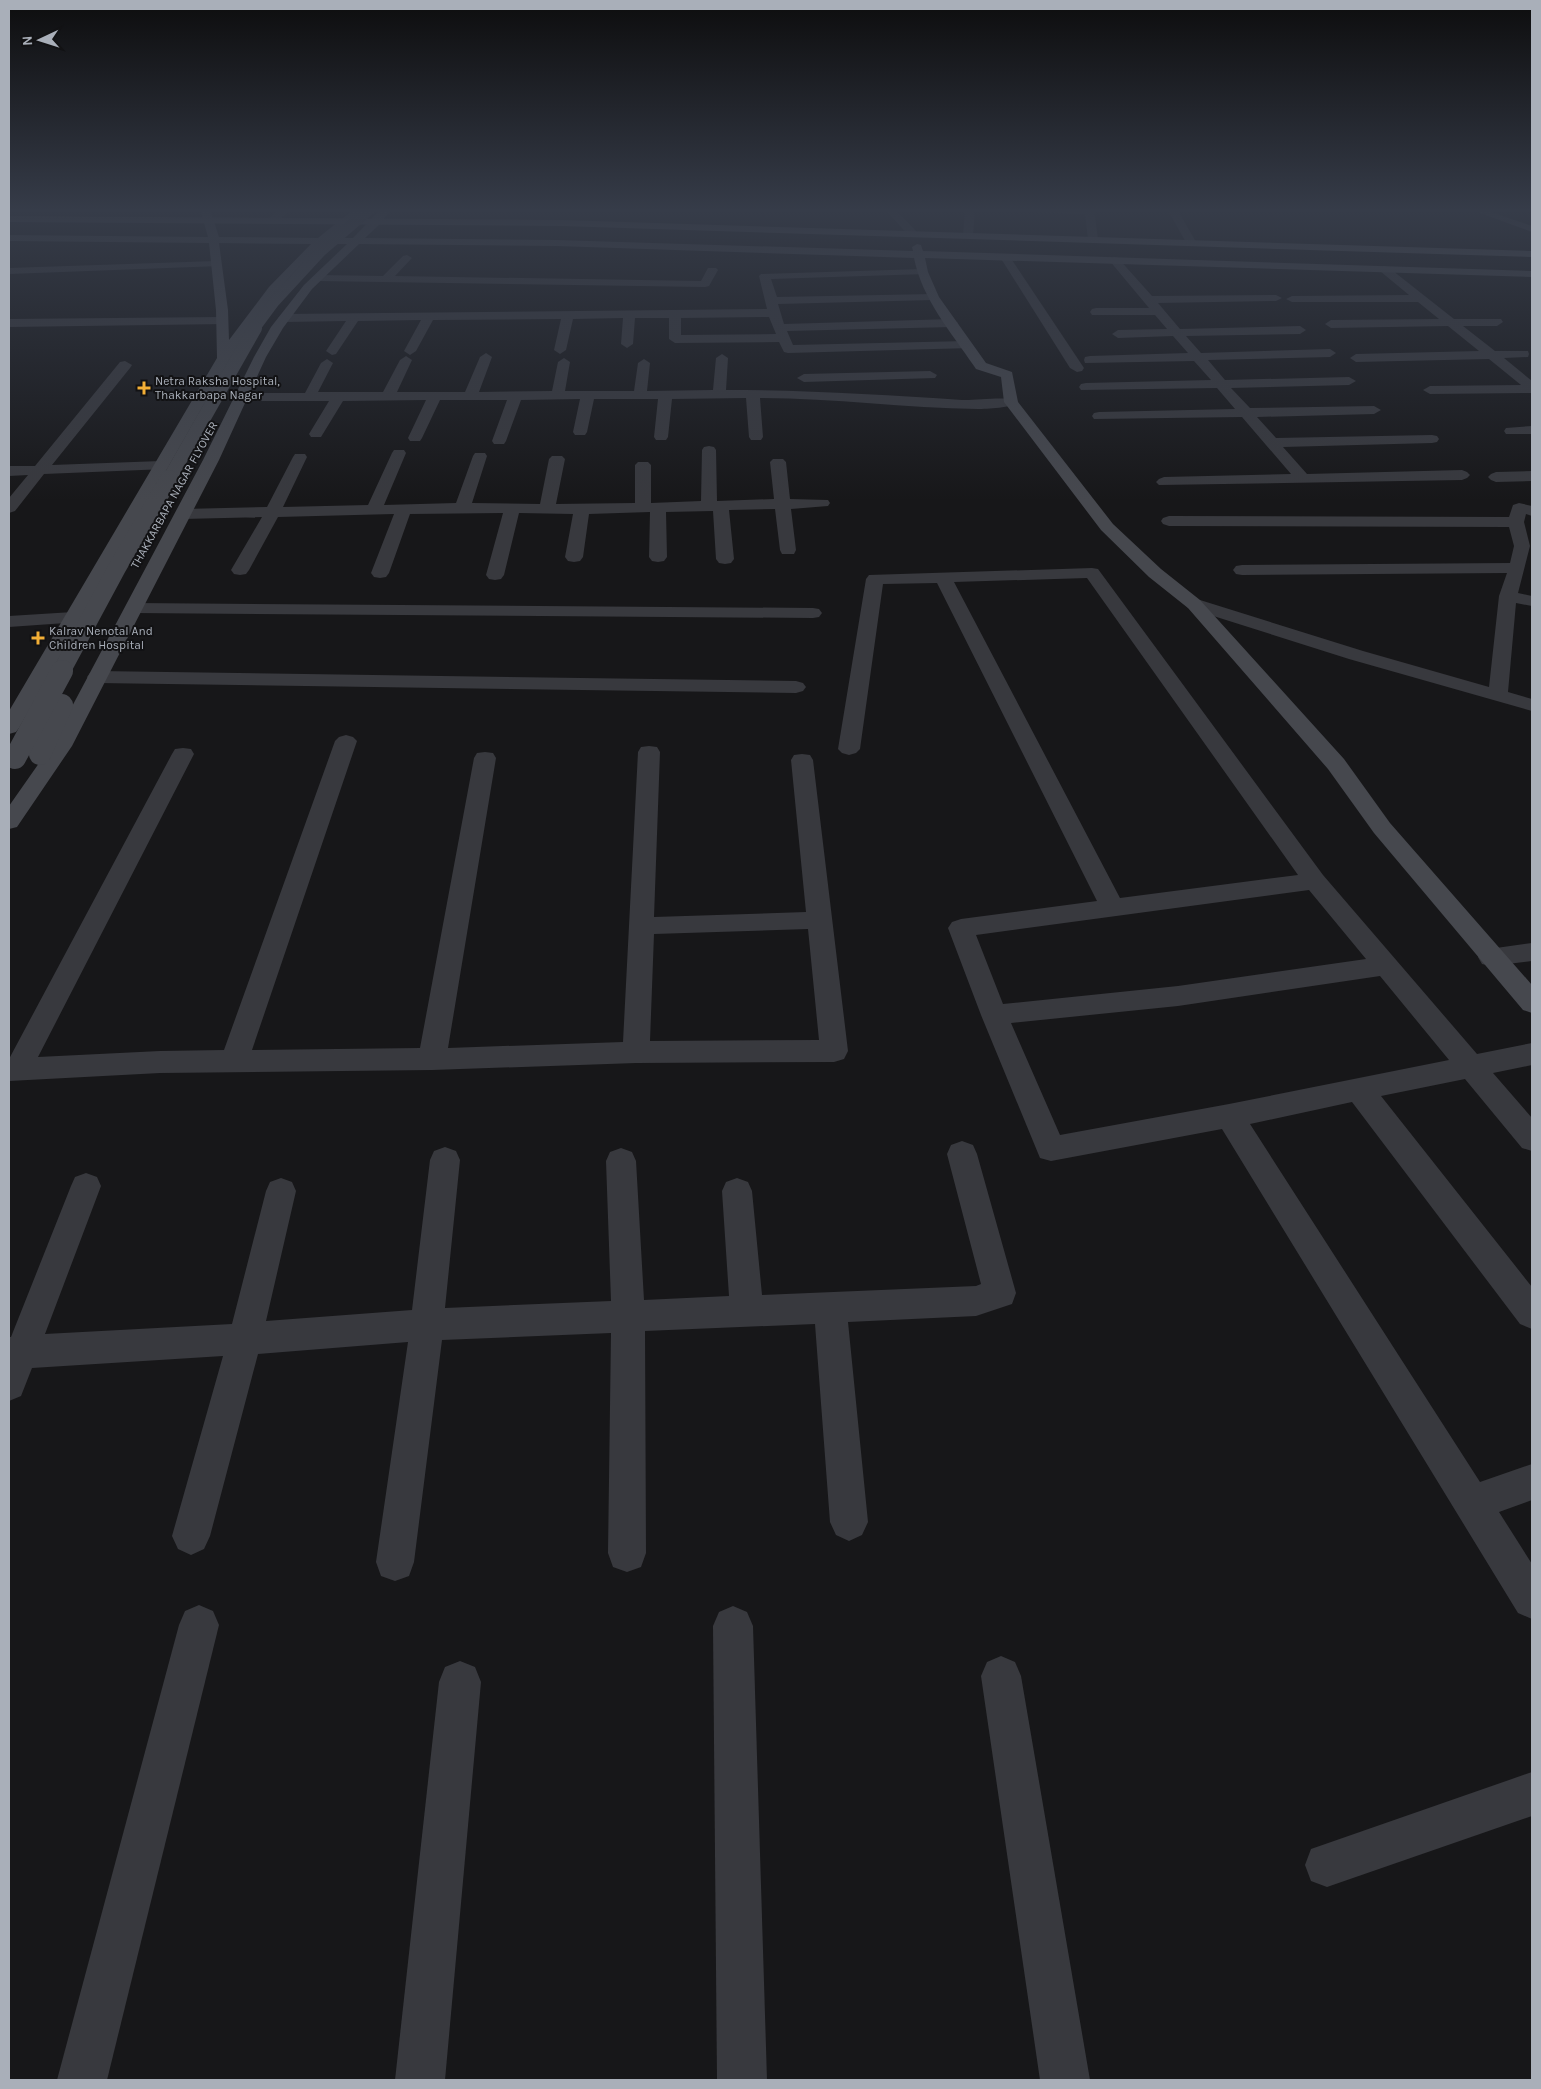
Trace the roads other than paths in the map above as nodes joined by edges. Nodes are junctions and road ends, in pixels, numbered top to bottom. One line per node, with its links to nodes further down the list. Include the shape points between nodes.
1 (220, 306): 22 (street)
2 (259, 306): 44 (street)
3 (270, 306): 146 (street, THAKKARBAPA NAGAR FLYOVER, bridge, via 258,322 117,568)
4 (280, 306): 133 (street, THAKKARBAPA NAGAR FLYOVER, via 269,321)
5 (294, 306): 21 (street)
6 (781, 306): 11 (street)
7 (940, 306): 26 (street)
8 (1037, 306): 48 (street)
9 (1154, 306): 13 (street)
10 (1432, 306): 27 (street)
11 (773, 307): 16 (street); 33 (street)
12 (75, 310): 23 (street)
13 (1158, 311): 14 (street); 31 (street)
14 (1096, 312)
15 (629, 314): 16 (street); 18 (street); 34 (street)
16 (674, 314): 33 (street, via 675,339)
17 (503, 315): 18 (street); 19 (street); 29 (street)
18 (568, 315): 59 (street)
19 (429, 316): 20 (street); 63 (street)
20 (355, 317): 21 (street); 67 (street)
21 (284, 318): 41 (street)
22 (222, 321): 23 (street); 44 (street)
23 (61, 322): 25 (street)
24 (1497, 322): 27 (street)
25 (9, 323)
26 (952, 323): 33 (street); 35 (street)
27 (1452, 323): 28 (street); 38 (street)
28 (1331, 324)
29 (497, 330)
30 (1300, 330): 31 (street)
31 (1177, 333): 32 (street); 40 (street)
32 (1118, 334)
33 (784, 338): 35 (street); 49 (street)
34 (627, 344)
35 (967, 345): 70 (street, via 981,366 1007,375)
36 (1330, 353): 40 (street)
37 (1523, 354): 38 (street)
38 (1490, 355): 43 (street); 54 (street)
39 (486, 357): 65 (street)
40 (1198, 357): 45 (street); 52 (street)
41 (260, 358): 44 (street); 69 (street)
42 (722, 358): 56 (street)
43 (1356, 358)
44 (222, 359): 90 (street)
45 (1090, 360)
46 (644, 362): 61 (street)
47 (125, 365): 92 (street)
48 (1077, 368)
49 (795, 371): 50 (street); 58 (street)
50 (930, 375)
51 (1349, 382): 52 (street)
52 (1221, 384): 53 (street); 72 (street)
53 (1086, 387)
54 (1532, 388): 55 (street)
55 (1430, 390)
56 (719, 394): 57 (street); 62 (street)
57 (753, 394): 58 (street); 79 (street)
58 (796, 394): 70 (street, via 979,405)
59 (558, 395): 60 (street); 66 (street)
60 (588, 395): 61 (street); 76 (street)
61 (640, 395): 62 (street)
62 (665, 395): 78 (street)
63 (388, 396): 64 (street); 68 (street)
64 (435, 396): 65 (street); 80 (street)
65 (470, 396): 66 (street)
66 (515, 396): 82 (street)
67 (309, 397): 68 (street); 69 (street)
68 (338, 397): 77 (street)
69 (241, 398): 112 (street)
70 (1011, 402): 128 (street, via 1107,527 1155,573)
71 (1374, 410): 72 (street)
72 (1246, 413): 73 (street); 83 (street)
73 (1099, 416)
74 (1511, 430): 75 (street)
75 (1532, 430)
76 (580, 432)
77 (316, 434)
78 (661, 437)
79 (756, 437)
80 (414, 438)
81 (1432, 439): 83 (street)
82 (500, 440)
83 (1272, 443): 97 (street)
84 (709, 450): 101 (street)
85 (399, 453): 108 (street)
86 (480, 456): 104 (street)
87 (300, 457): 111 (street)
88 (557, 459): 106 (street)
89 (778, 462): 99 (street)
90 (161, 466): 92 (street); 131 (street)
91 (643, 466): 102 (street)
92 (39, 470): 93 (street); 103 (street)
93 (9, 471)
94 (1462, 475): 97 (street)
95 (1532, 476): 96 (street)
96 (1496, 477)
97 (1303, 479): 98 (street)
98 (1164, 482)
99 (782, 503): 100 (street); 101 (street); 116 (street)
100 (822, 503)
101 (715, 505): 102 (street); 119 (street)
102 (650, 507): 107 (street); 118 (street)
103 (9, 508)
104 (462, 508): 105 (street); 109 (street)
105 (512, 508): 106 (street); 124 (street)
106 (547, 508): 107 (street)
107 (582, 509): 117 (street)
108 (374, 510): 109 (street); 111 (street)
109 (404, 510): 123 (street)
110 (1532, 510): 114 (street, via 1519,508)
111 (273, 512): 112 (street); 121 (street)
112 (182, 514): 129 (street)
113 (1169, 522): 114 (street)
114 (1516, 522): 115 (street)
115 (1527, 547): 120 (street)
116 (788, 550)
117 (574, 557)
118 (658, 557)
119 (725, 559)
120 (1517, 568): 122 (street); 126 (street)
121 (240, 570)
122 (1242, 570)
123 (380, 573)
124 (495, 575)
125 (943, 577): 141 (street, via 875,579); 149 (street, via 1092,573); 150 (street)
126 (1508, 596): 127 (street); 137 (street)
127 (1532, 602)
128 (1194, 604): 137 (street); 154 (street, via 1336,764 1382,828)
129 (134, 608): 130 (street); 134 (street)
130 (814, 613)
131 (73, 618): 132 (street); 139 (street)
132 (9, 622)
133 (102, 628)
134 (97, 677): 135 (street); 148 (street, via 61,746)
135 (796, 686)
136 (70, 688): 147 (street, bridge, via 40,754)
137 (1498, 696): 138 (street)
138 (1532, 705)
139 (9, 728)
140 (346, 741): 161 (street)
141 (848, 749)
142 (650, 752): 152 (street)
143 (183, 754): 163 (street)
144 (485, 758): 160 (street)
145 (802, 760): 151 (street)
146 (12, 764)
147 (9, 810)
148 (9, 822)
149 (1315, 881): 150 (street); 155 (street)
150 (1113, 908): 157 (street, via 961,928)
151 (820, 920): 152 (street); 158 (street, via 834,1051)
152 (642, 926): 158 (street)
153 (1532, 952): 154 (street)
154 (1491, 957): 156 (street)
155 (1387, 966): 157 (street, via 1178,996); 162 (street)
156 (1532, 1003)
157 (994, 1014): 165 (street, via 1051,1149)
158 (636, 1052): 160 (street)
159 (1532, 1054): 162 (street)
160 (432, 1059): 161 (street)
161 (234, 1062): 163 (street, via 160,1062)
162 (1472, 1066): 164 (street); 166 (street)
163 (13, 1070)
164 (1360, 1090): 165 (street); 175 (street)
165 (1230, 1116): 182 (street)
166 (1532, 1139)
167 (962, 1154): 173 (street, via 1000,1293 976,1301)
168 (445, 1160): 177 (street)
169 (621, 1161): 176 (street)
170 (86, 1186): 179 (street)
171 (282, 1191): 178 (street)
172 (737, 1192): 174 (street)
173 (830, 1307): 174 (street); 183 (street)
174 (747, 1311): 176 (street)
175 (1532, 1313)
176 (628, 1316): 177 (street); 185 (street)
177 (427, 1325): 178 (street); 186 (street)
178 (245, 1339): 179 (street); 184 (street)
179 (15, 1353): 180 (street)
180 (9, 1384)
181 (1532, 1482): 182 (street)
182 (1472, 1503): 187 (street)
183 (849, 1522)
184 (191, 1536)
185 (627, 1553)
186 (395, 1562)
187 (1532, 1599)
188 (199, 1626): 194 (street)
189 (733, 1626): 196 (street)
190 (1001, 1676): 197 (street)
191 (460, 1682): 195 (street)
192 (1532, 1794): 193 (street)
193 (1327, 1866)
194 (82, 2080)
195 (420, 2080)
196 (742, 2080)
197 (1065, 2080)

